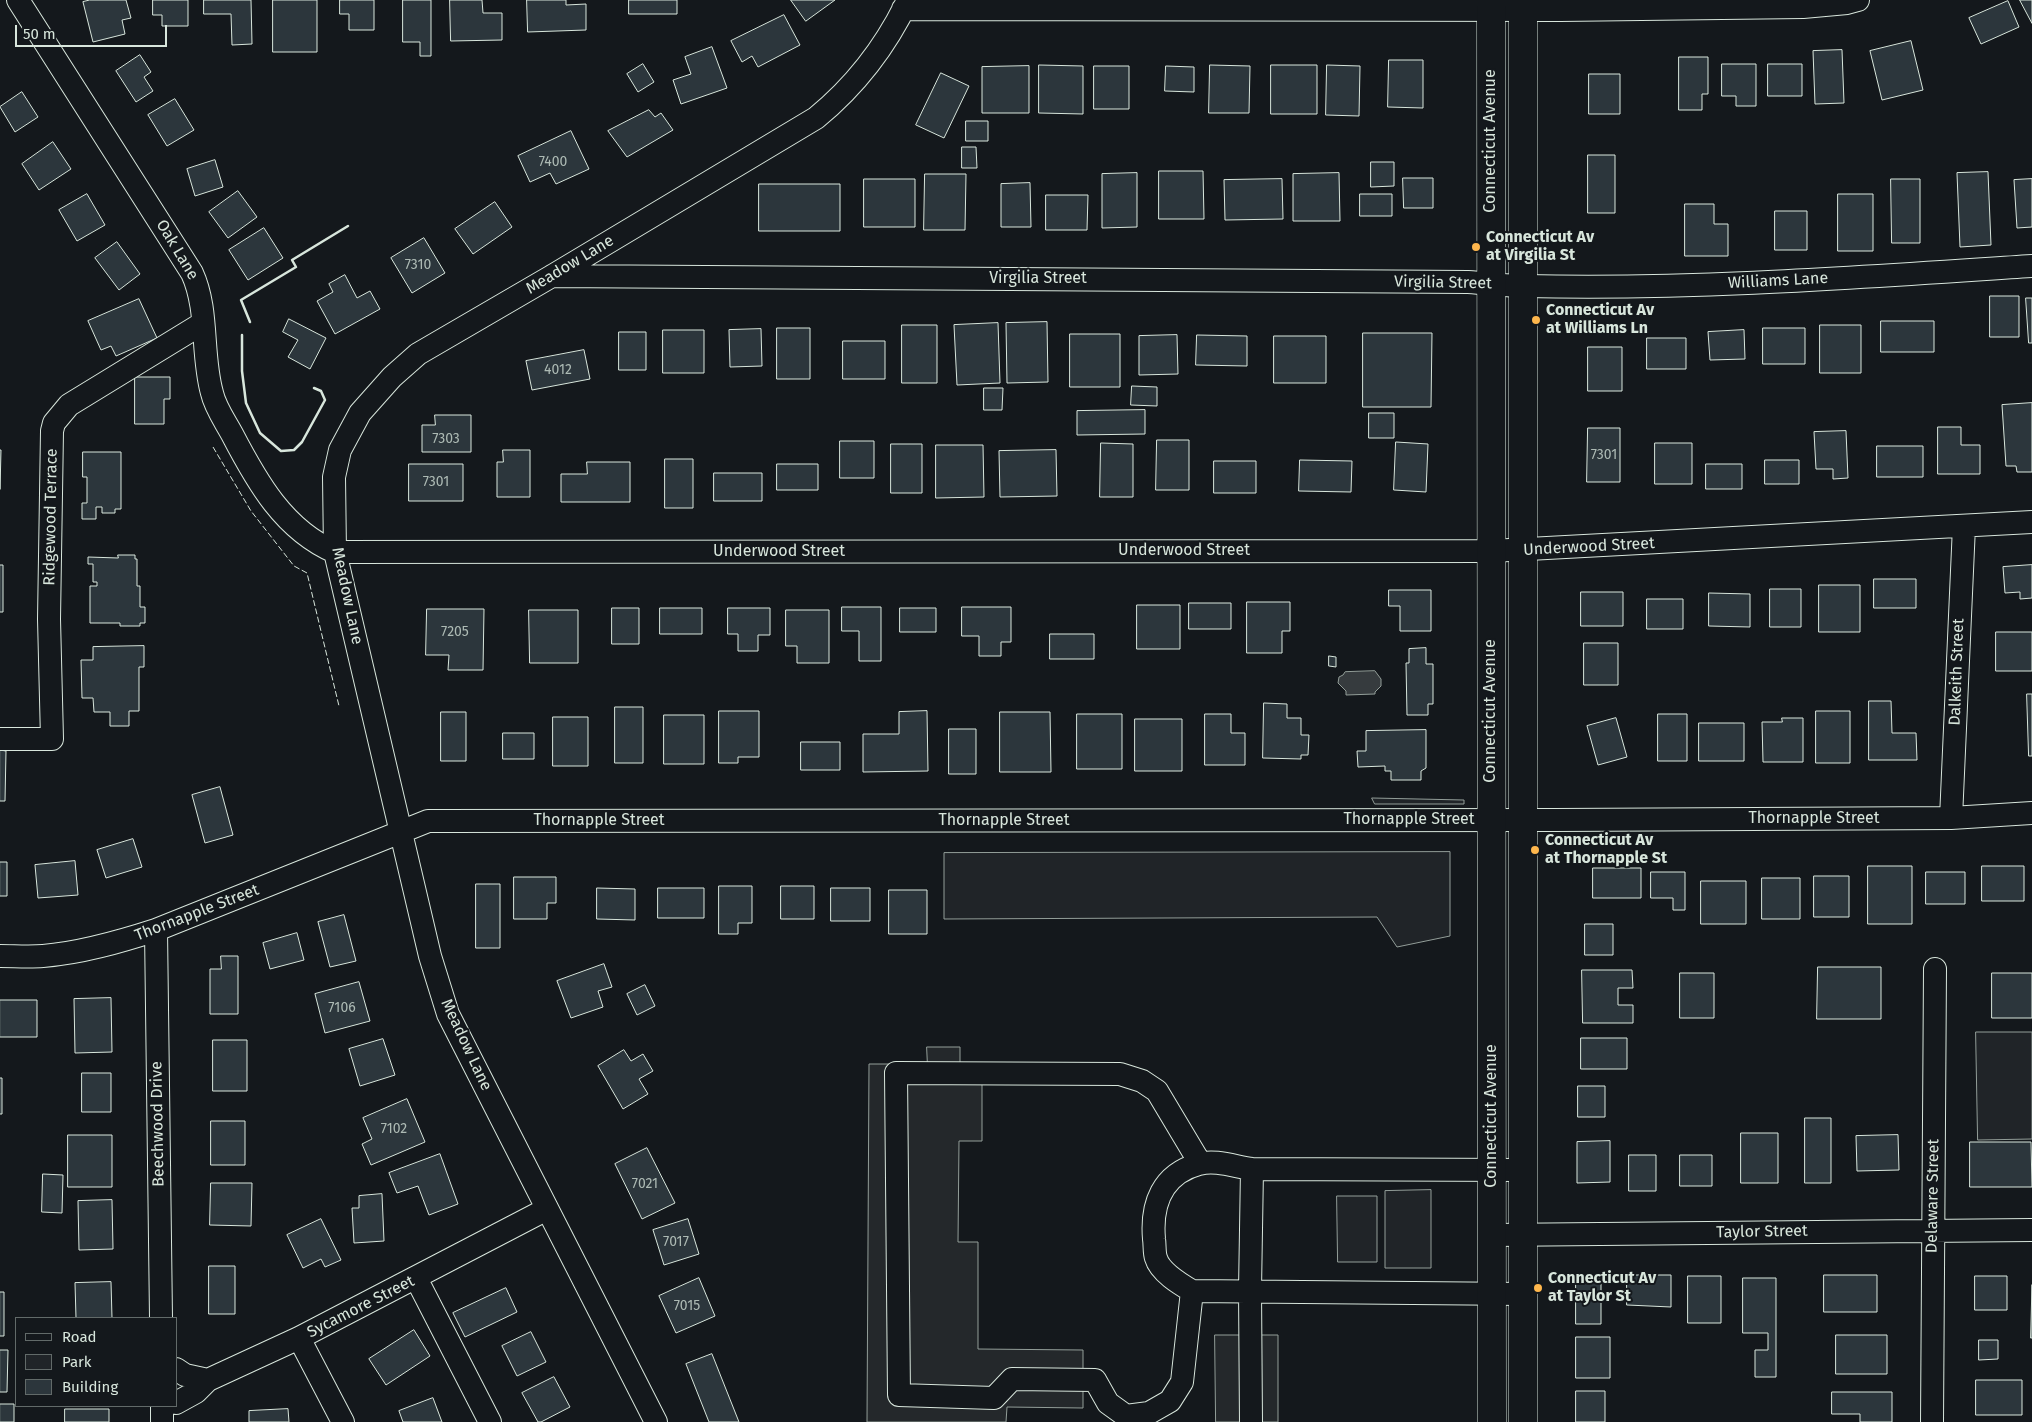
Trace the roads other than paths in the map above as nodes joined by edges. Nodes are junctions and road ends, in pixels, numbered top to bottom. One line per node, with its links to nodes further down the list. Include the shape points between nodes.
1 (18, 0): 10 (street, Oak Lane, via 192,273 199,289)
2 (1858, 0): 5 (street, via 1803,7)
3 (906, 5): 4 (street); 7 (street, Meadow Lane, via 861,76 816,118)
4 (1490, 5): 5 (street); 8 (main road, Connecticut Avenue)
5 (1523, 5): 9 (main road, Connecticut Avenue)
6 (2032, 266): 9 (street, Williams Lane, via 1769,282)
7 (552, 276): 8 (street, Virgilia Street); 15 (street, Meadow Lane, via 418,354 360,413 340,450 334,477)
8 (1491, 283): 9 (street, Virgilia Street); 14 (main road, Connecticut Avenue)
9 (1523, 286): 13 (main road, Connecticut Avenue)
10 (203, 323): 15 (street, Oak Lane, via 212,394 251,470 298,530); 16 (street, Ridgewood Terrace, via 69,405 54,423 49,590 52,739)
11 (2032, 522): 12 (street, Underwood Street)
12 (1964, 526): 13 (street, Underwood Street); 18 (street, Dalkeith Street)
13 (1523, 550): 14 (street, Underwood Street); 20 (main road, Connecticut Avenue)
14 (1491, 551): 15 (street, Underwood Street); 19 (main road, Connecticut Avenue)
15 (335, 552): 21 (street, Meadow Lane)
16 (0, 739)
17 (2032, 813): 18 (street, Thornapple Street)
18 (1951, 818): 20 (street, Thornapple Street)
19 (1491, 820): 20 (street, Thornapple Street); 21 (street, Thornapple Street, via 428,821); 26 (main road, Connecticut Avenue)
20 (1523, 820): 28 (main road, Connecticut Avenue)
21 (402, 831): 22 (street, Thornapple Street); 29 (street, Meadow Lane, via 430,956 448,1014)
22 (156, 930): 23 (street, Thornapple Street, via 66,953); 39 (street, Beechwood Drive)
23 (0, 956)
24 (1935, 969): 30 (street, Delaware Street)
25 (1200, 1163): 27 (street); 36 (street, via 1181,1171 1160,1191 1153,1222 1156,1259 1174,1280); 36 (street, via 1157,1091 1142,1081 1120,1074 896,1073 900,1395 994,1398 1012,1379 1095,1380 1108,1403 1126,1416 1149,1413 1170,1400 1182,1382)
26 (1492, 1169): 27 (street); 28 (street); 32 (main road, Connecticut Avenue)
27 (1252, 1170): 35 (street)
28 (1523, 1170): 33 (main road, Connecticut Avenue)
29 (547, 1209): 34 (street, Sycamore Street); 46 (street, Meadow Lane)
30 (1932, 1230): 31 (street, Taylor Street); 33 (street, Taylor Street); 50 (street, Delaware Street)
31 (2032, 1230)
32 (1492, 1235): 33 (street, Taylor Street); 37 (main road, Connecticut Avenue)
33 (1523, 1235): 38 (main road, Connecticut Avenue)
34 (416, 1278): 40 (street, Sycamore Street); 45 (street)
35 (1250, 1290): 36 (street); 37 (street); 47 (street)
36 (1192, 1291)
37 (1492, 1293): 38 (street); 48 (main road, Connecticut Avenue)
38 (1523, 1294): 49 (main road, Connecticut Avenue)
39 (161, 1317)
40 (299, 1338): 42 (street, Sycamore Street); 44 (street)
41 (178, 1370): 42 (street)
42 (208, 1380): 43 (street, Sycamore Street)
43 (178, 1403)
44 (343, 1422)
45 (490, 1422)
46 (656, 1422)
47 (1251, 1422)
48 (1492, 1422)
49 (1523, 1422)
50 (1932, 1422)

